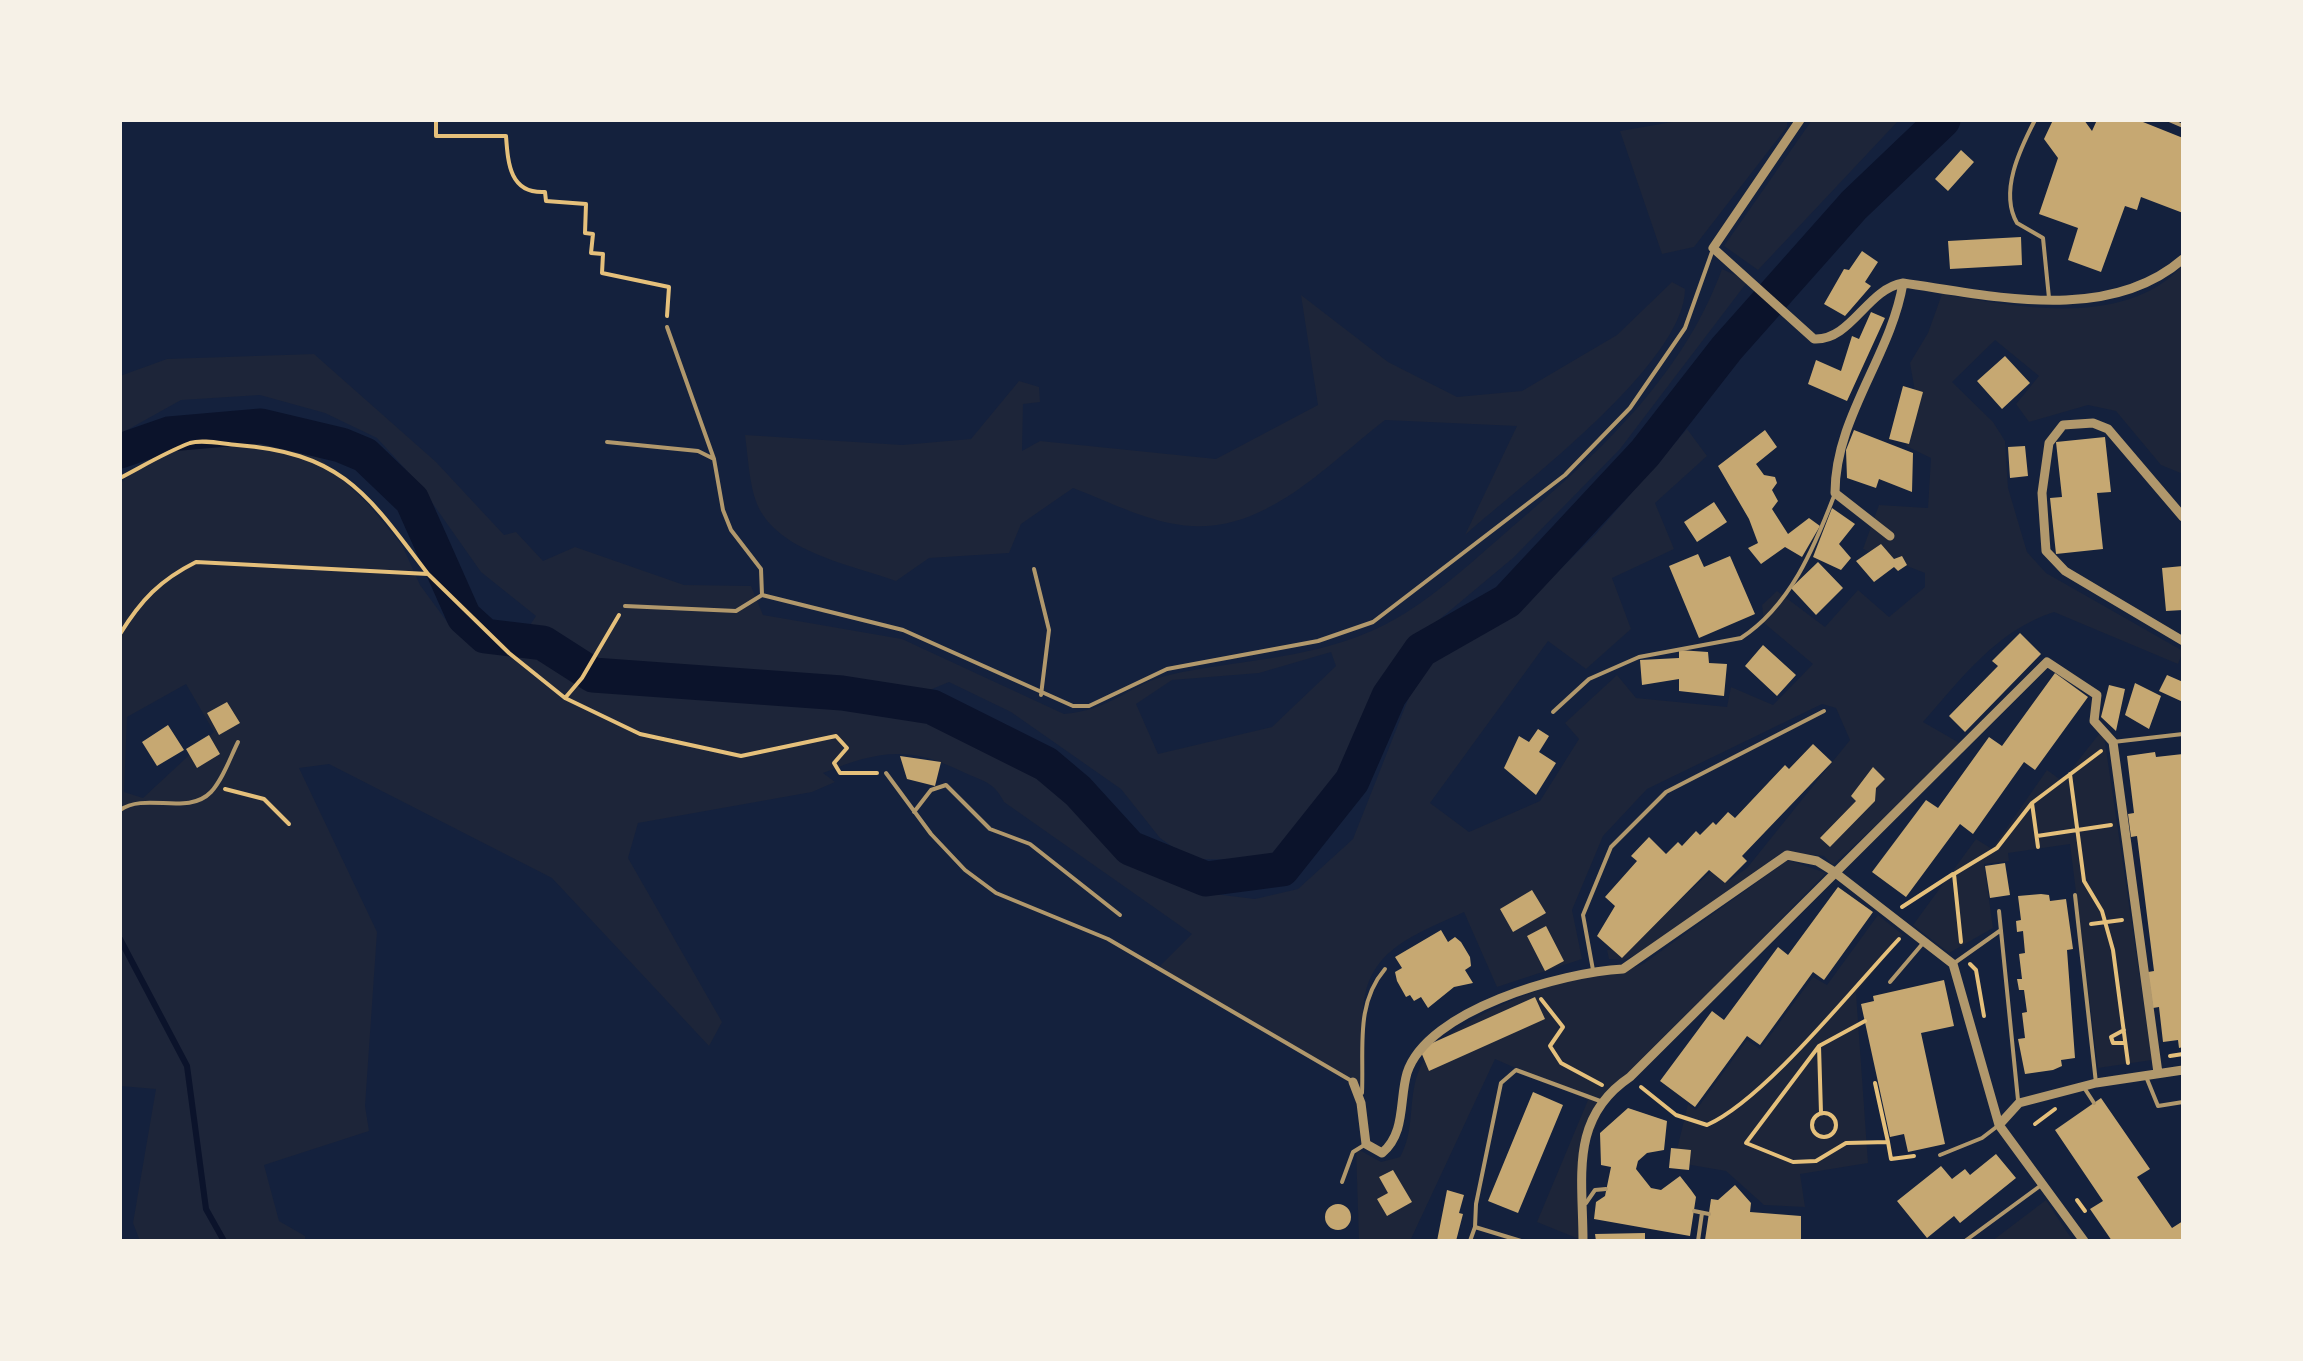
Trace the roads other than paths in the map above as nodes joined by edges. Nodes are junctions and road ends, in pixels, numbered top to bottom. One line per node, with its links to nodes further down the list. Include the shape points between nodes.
1 (1800, 120): 5 (street)
2 (2035, 120): 8 (lane, via 2018,152 2012,214 2043,238)
3 (2168, 120): 4 (lane)
4 (2183, 126)
5 (1713, 248): 7 (street, via 1814,339 1834,336 1889,285); 19 (lane, via 1685,328 1630,408 1565,474 1372,622 1318,642 1167,670 1089,706)
6 (2183, 258): 8 (street, via 2160,278 2096,300)
7 (1904, 283): 8 (street); 12 (street, via 1897,320 1854,408 1835,470)
8 (2049, 298)
9 (667, 327): 11 (lane)
10 (607, 442): 11 (lane, via 698,451)
11 (714, 459): 16 (lane, via 723,510 761,568)
12 (1835, 494): 14 (street); 21 (lane, via 1803,570 1756,628 1742,638 1639,658 1589,679)
13 (2183, 517): 18 (street, via 2108,429 2063,425 2049,444 2042,493 2046,551 2064,571)
14 (1890, 536)
15 (1034, 570): 19 (lane, via 1049,630)
16 (762, 595): 17 (lane, via 736,611); 19 (lane, via 903,630)
17 (625, 606)
18 (2183, 640)
19 (1041, 694)
20 (1824, 710): 36 (lane, via 1666,792 1611,847 1583,915)
21 (1553, 712)
22 (2183, 734): 24 (lane)
23 (238, 742): 26 (lane, via 215,788 191,802)
24 (2112, 742): 28 (street, via 2094,721 2097,694 2047,662); 39 (street)
25 (886, 774): 27 (lane)
26 (120, 810)
27 (914, 812): 31 (lane, via 931,790 946,785 990,828 1030,844); 41 (lane, via 964,870 996,893 1108,940)
28 (1832, 871): 33 (street); 36 (street, via 1816,860 1787,855 1642,959 1623,969); 44 (street)
29 (2075, 895): 42 (lane)
30 (1999, 911): 32 (lane)
31 (1120, 915)
32 (2001, 930): 34 (lane); 47 (lane)
33 (1924, 942): 34 (street); 37 (lane)
34 (1953, 964): 49 (street)
35 (1385, 969): 46 (lane, via 1369,988 1364,1014)
36 (1593, 970): 50 (street, via 1467,1016 1417,1051 1393,1144 1382,1153)
37 (1890, 982)
38 (2183, 1070): 39 (street)
39 (2158, 1073): 40 (street)
40 (2146, 1075): 42 (street); 45 (lane, via 2158,1106)
41 (1353, 1082): 46 (street)
42 (2096, 1083): 43 (street)
43 (2083, 1086): 47 (street); 48 (lane)
44 (1600, 1102): 55 (street, via 1584,1144); 59 (lane, via 1516,1070 1501,1083)
45 (2183, 1102)
46 (1361, 1103): 50 (street)
47 (2019, 1103): 49 (street)
48 (2094, 1103)
49 (1998, 1125): 51 (lane); 53 (street)
50 (1366, 1144): 52 (lane, via 1353,1152)
51 (1940, 1154)
52 (1342, 1182)
53 (2044, 1184): 64 (lane); 65 (street)
54 (1606, 1189): 55 (lane, via 1595,1190)
55 (1583, 1207): 62 (street)
56 (1694, 1211): 57 (lane)
57 (1702, 1213): 58 (lane); 63 (lane)
58 (1709, 1214)
59 (1476, 1228): 60 (lane); 61 (lane)
60 (1470, 1241)
61 (1522, 1241)
62 (1583, 1241)
63 (1698, 1241)
64 (1965, 1241)
65 (2084, 1241)

